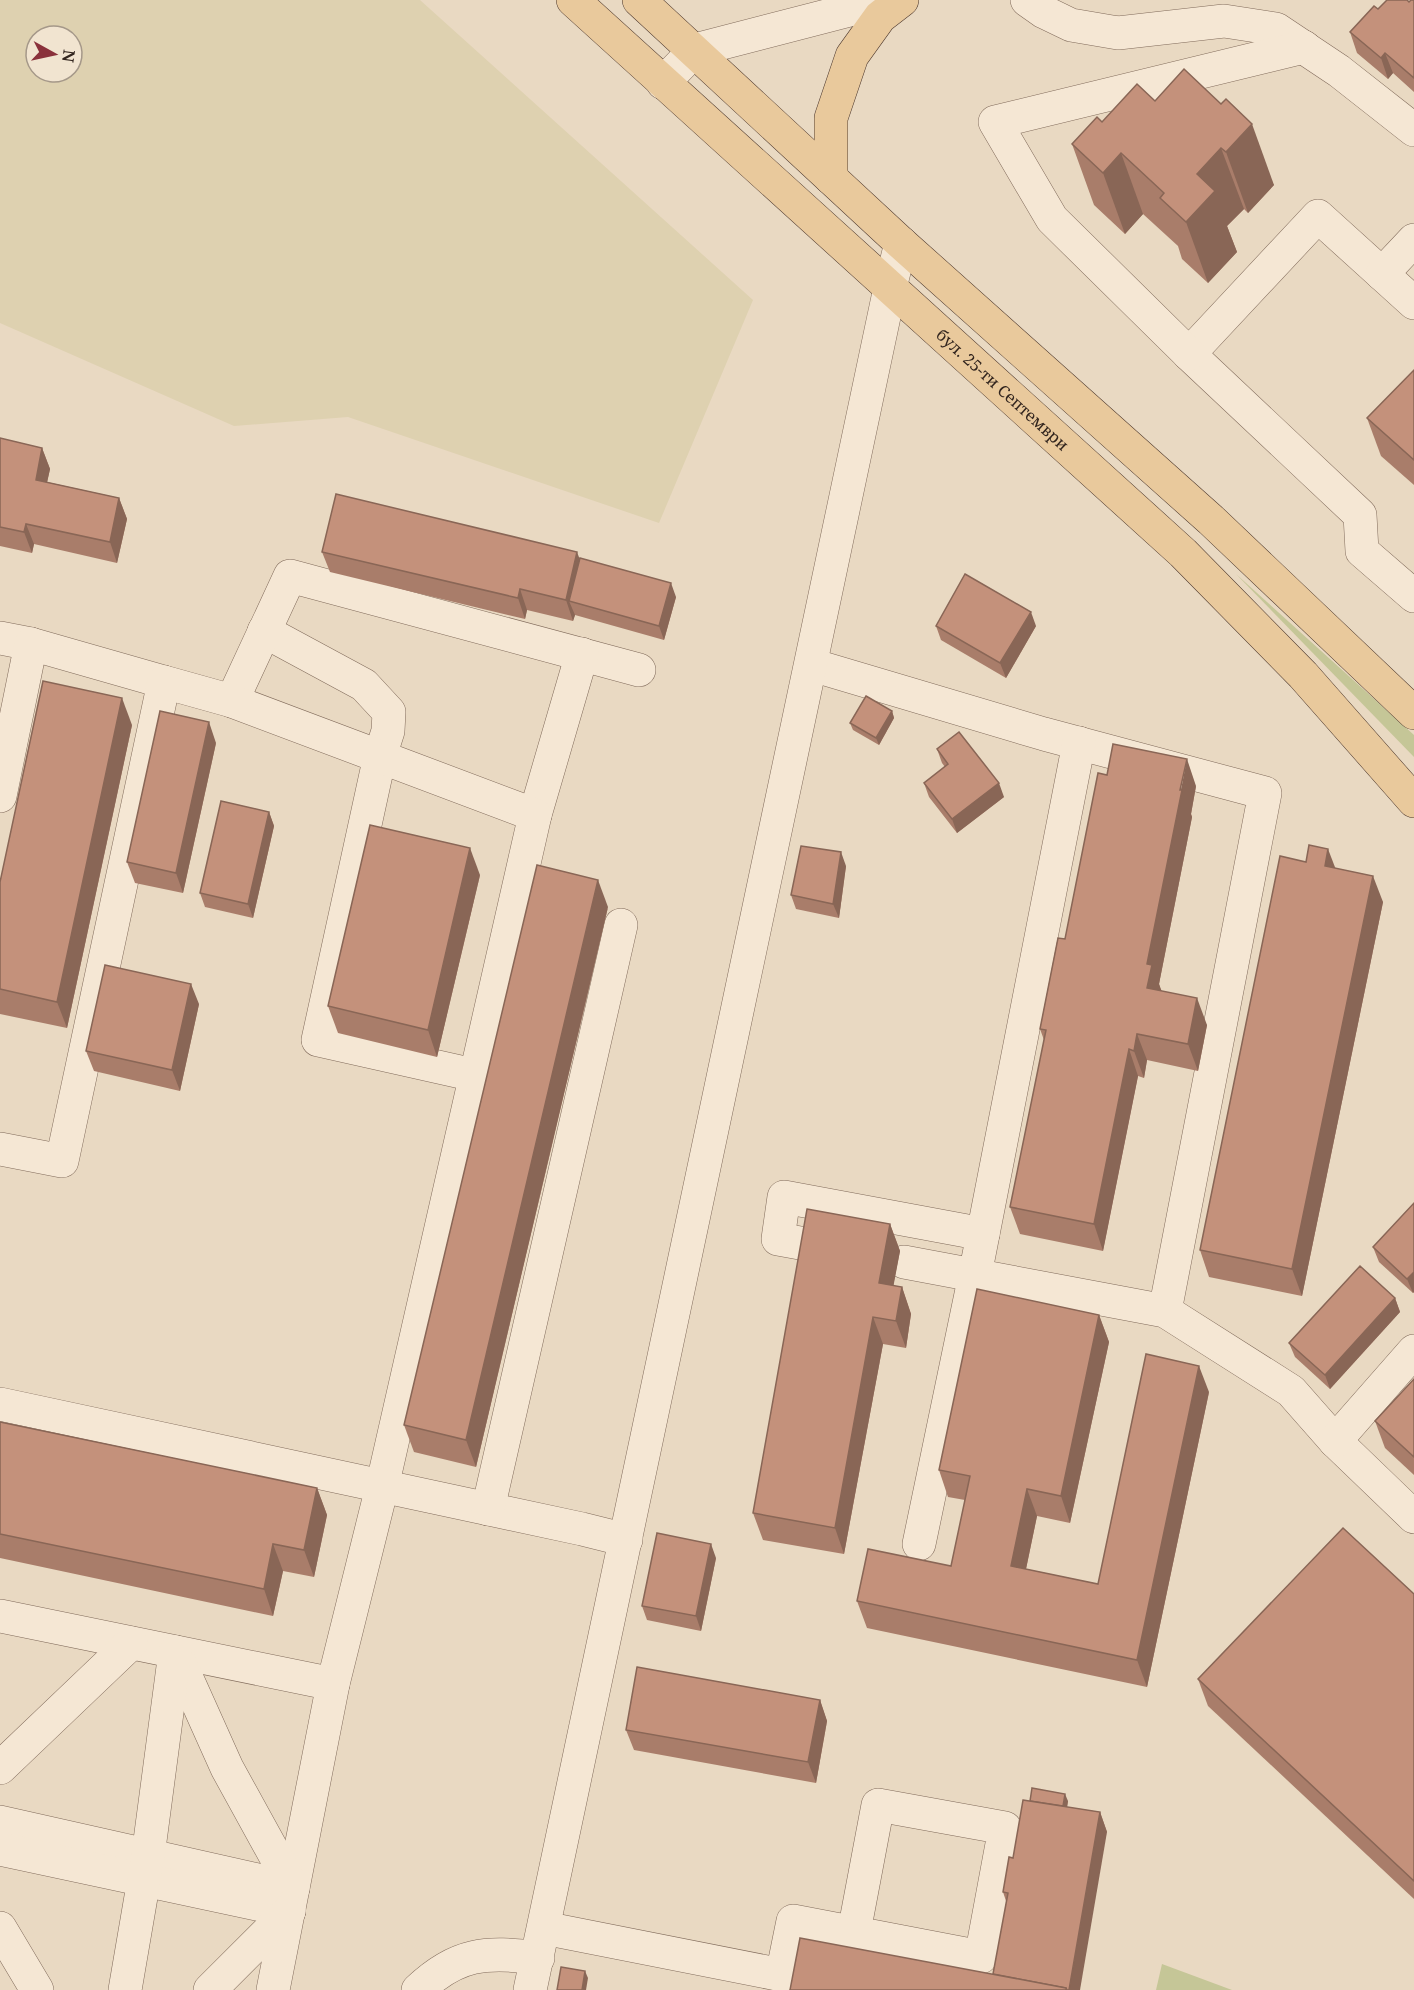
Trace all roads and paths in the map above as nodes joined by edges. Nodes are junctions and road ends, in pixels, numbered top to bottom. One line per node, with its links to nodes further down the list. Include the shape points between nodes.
1 (573, 0): 8 (main road, бул. 25-ти Септември)
2 (639, 0): 7 (main road)
3 (888, 0): 7 (street)
4 (902, 0): 10 (main road, via 880,17 852,56 831,118)
5 (1027, 0): 6 (street, via 1071,25 1106,31 1224,21 1276,29)
6 (1304, 47): 9 (street); 16 (street, via 995,122 1052,219)
7 (695, 50): 8 (street); 10 (main road)
8 (663, 83): 14 (main road, бул. 25-ти Септември)
9 (1414, 130)
10 (831, 178): 12 (main road)
11 (1414, 240): 13 (street)
12 (901, 243): 14 (street); 25 (main road, via 1211,520)
13 (1383, 274): 15 (street); 16 (street, via 1318,216)
14 (890, 288): 21 (street); 29 (main road, бул. 25-ти Септември, via 1183,553 1303,675)
15 (1414, 303)
16 (1189, 354): 17 (street, via 1360,515 1362,551)
17 (1414, 596)
18 (264, 631): 20 (street, via 290,576); 24 (street); 27 (street, via 364,686 389,712)
19 (16, 641): 23 (street); 28 (street)
20 (582, 654): 22 (street); 30 (street)
21 (812, 665): 26 (street); 45 (street)
22 (639, 670)
23 (164, 682): 24 (street); 33 (street, via 62,1161)
24 (231, 701): 27 (street)
25 (1414, 712)
26 (1079, 743): 34 (street); 38 (street, via 1265,793)
27 (380, 756): 30 (street); 32 (street, via 318,1040)
28 (0, 795)
29 (1414, 801)
30 (535, 815): 32 (street)
31 (621, 925): 43 (street)
32 (474, 1075): 42 (street)
33 (0, 1149)
34 (983, 1234): 35 (street, via 784,1197 778,1239); 37 (street)
35 (811, 1245)
36 (904, 1262): 37 (street)
37 (975, 1275): 38 (street); 46 (street)
38 (1165, 1311): 41 (street, via 1291,1391)
39 (1414, 1351): 41 (street)
40 (0, 1404): 42 (street)
41 (1335, 1441): 44 (street)
42 (382, 1487): 43 (street); 50 (street)
43 (488, 1509): 45 (street)
44 (1414, 1517)
45 (626, 1540): 58 (street)
46 (919, 1544)
47 (0, 1616): 48 (street)
48 (131, 1643): 49 (street); 51 (street)
49 (175, 1652): 50 (street); 54 (street); 55 (street)
50 (333, 1684): 55 (street)
51 (0, 1768)
52 (0, 1822): 54 (street)
53 (0, 1850): 54 (street)
54 (146, 1868): 55 (street); 60 (street)
55 (291, 1899): 61 (street); 62 (street)
56 (0, 1928): 59 (street)
57 (854, 1932): 57 (street, via 878,1805 1005,1828 981,1957); 58 (street, via 793,1920 782,1975)
58 (541, 1943): 63 (street, via 468,1958); 64 (street)
59 (37, 1990)
60 (125, 1990)
61 (210, 1990)
62 (273, 1990)
63 (418, 1990)
64 (530, 1990)

